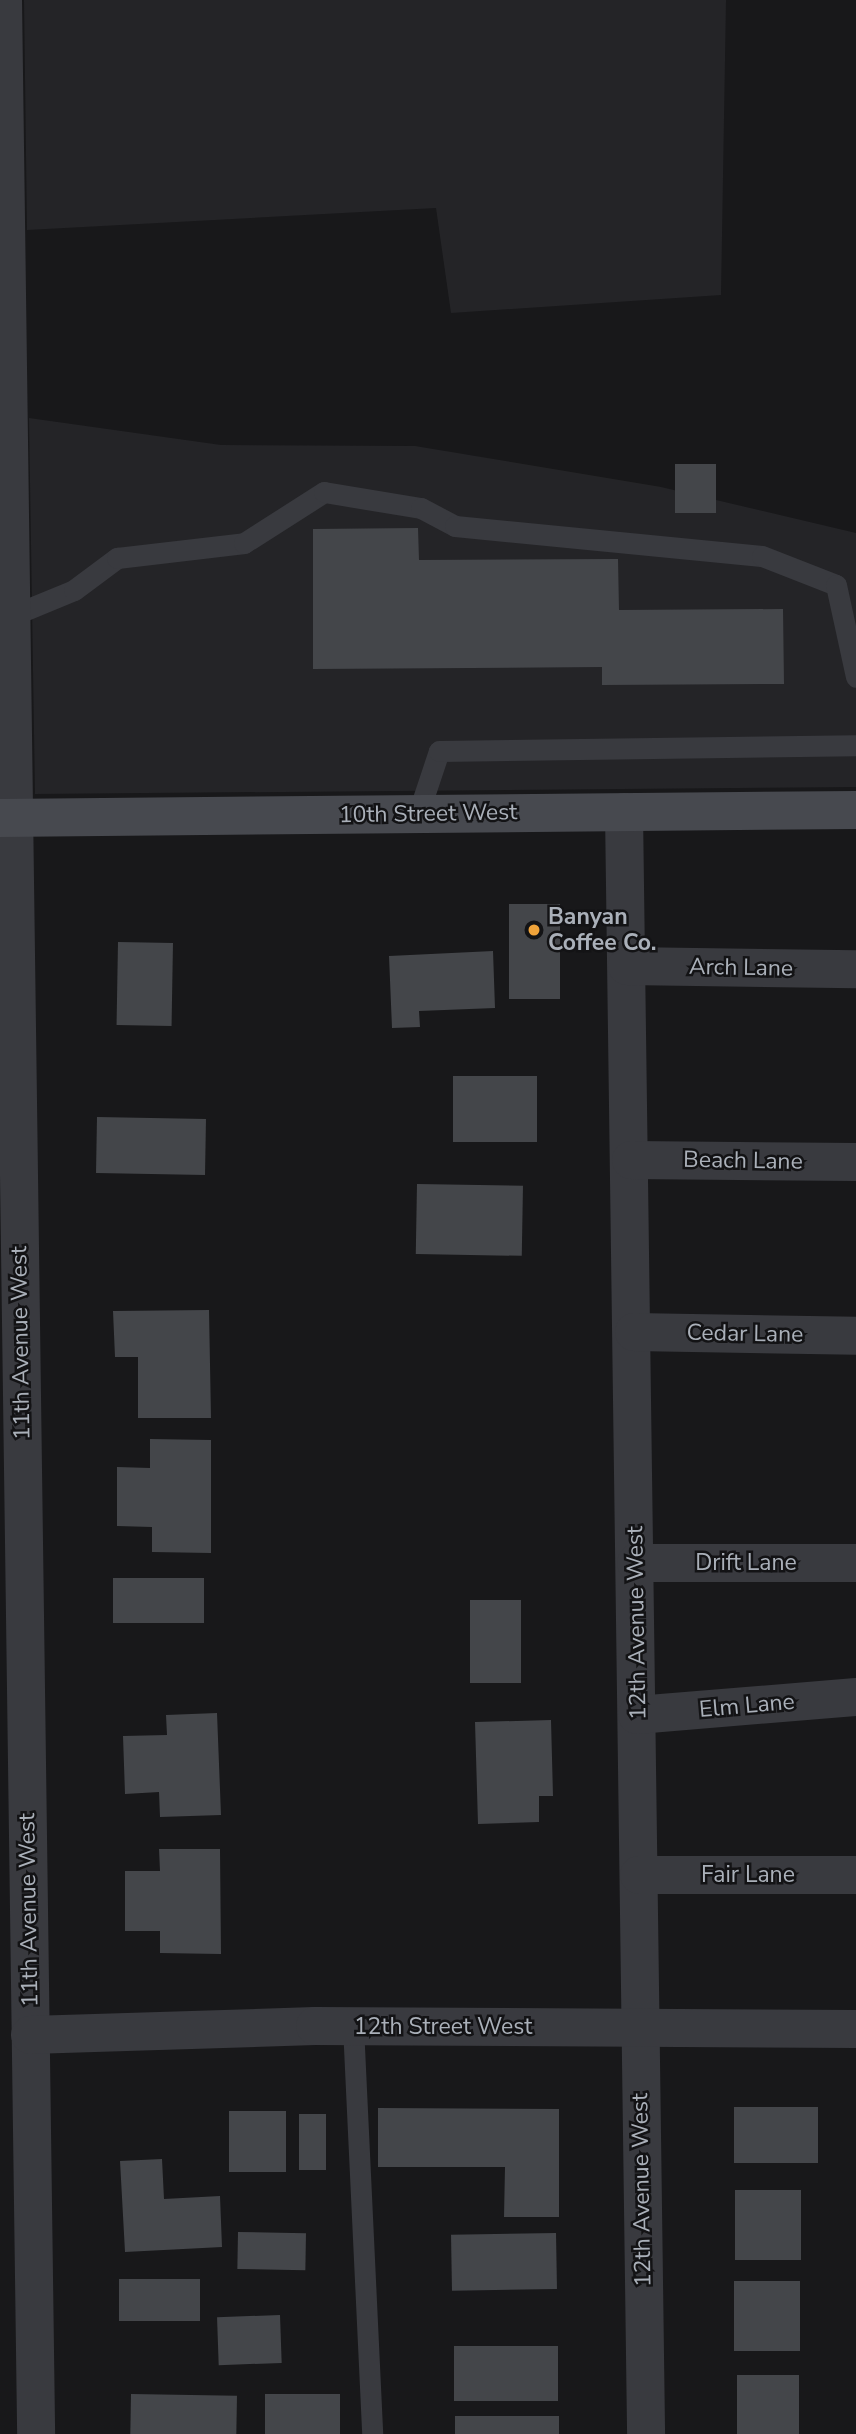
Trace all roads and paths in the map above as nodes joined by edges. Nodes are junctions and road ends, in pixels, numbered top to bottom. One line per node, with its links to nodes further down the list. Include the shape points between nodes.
1 (3, 0): 2 (street, 11th Avenue West)
2 (11, 616): 3 (lane, via 74,590 117,558 244,542 324,492 421,508 454,526 762,556 836,585); 8 (street, 11th Avenue West)
3 (856, 677)
4 (856, 745): 7 (lane, via 439,751)
5 (856, 810): 6 (street, 10th Street West)
6 (624, 812): 7 (street, 10th Street West); 9 (street, 12th Avenue West)
7 (418, 814): 8 (street, 10th Street West)
8 (7, 818): 11 (street, 11th Avenue West)
9 (627, 967): 10 (street, Arch Lane); 12 (street, 12th Avenue West)
10 (856, 969)
11 (9, 1061): 20 (street, 11th Avenue West)
12 (631, 1160): 13 (street, Beach Lane); 14 (street, 12th Avenue West)
13 (856, 1162)
14 (634, 1332): 15 (street, Cedar Lane); 16 (street, 12th Avenue West)
15 (856, 1336)
16 (636, 1563): 17 (street, Drift Lane); 19 (street, 12th Avenue West)
17 (856, 1563)
18 (856, 1697): 19 (street, Elm Lane)
19 (638, 1715): 21 (street, 12th Avenue West)
20 (13, 1721): 26 (street, 11th Avenue West)
21 (639, 1875): 22 (street, Fair Lane); 24 (street, 12th Avenue West)
22 (856, 1875)
23 (353, 2026): 24 (street, 12th Street West); 26 (street, 12th Street West); 28 (lane)
24 (640, 2029): 25 (street, 12th Street West); 29 (street, 12th Avenue West)
25 (856, 2029)
26 (30, 2035): 27 (street, 11th Avenue West)
27 (36, 2434)
28 (372, 2434)
29 (646, 2434)

